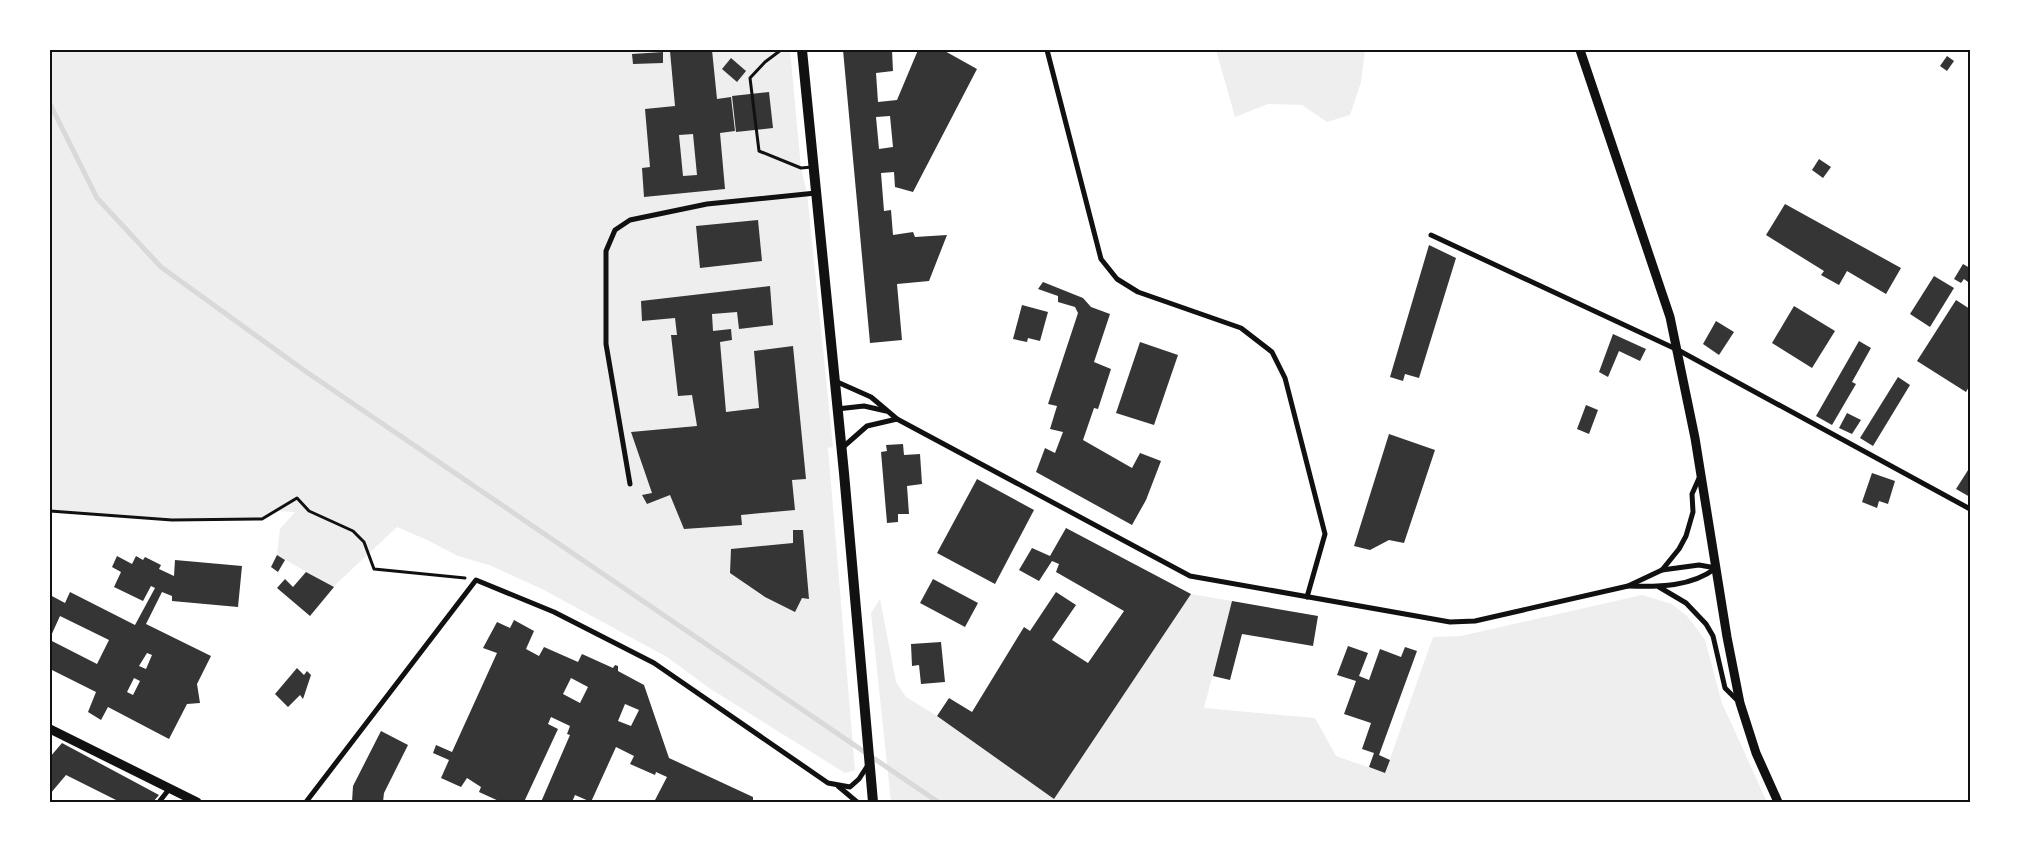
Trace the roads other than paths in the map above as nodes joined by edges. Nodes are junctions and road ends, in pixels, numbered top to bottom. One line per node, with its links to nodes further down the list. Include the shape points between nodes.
1 (781, 50): 5 (lane, via 750,78 759,151 801,168)
2 (802, 50): 5 (main road)
3 (1047, 50): 21 (street, via 1102,259 1117,279 1138,292 1248,332 1272,352 1286,378 1325,534)
4 (1580, 50): 8 (street, via 1670,317)
5 (814, 167): 6 (main road)
6 (816, 193): 9 (main road); 15 (street, via 707,204 630,220 614,230 606,251 606,344)
7 (1431, 235): 8 (street)
8 (1678, 350): 14 (street); 16 (street)
9 (834, 380): 10 (main road); 11 (street, via 871,398)
10 (837, 410): 11 (street, via 864,406); 13 (main road)
11 (888, 412): 12 (street)
12 (897, 418): 13 (street, via 867,426); 21 (street, via 1190,576)
13 (842, 448): 24 (main road)
14 (1701, 473): 17 (street); 18 (street, via 1692,494 1693,512 1686,536)
15 (630, 484)
16 (1970, 509)
17 (1716, 568): 18 (street, via 1699,565); 20 (street, via 1695,580); 22 (street)
18 (1662, 570): 19 (street)
19 (1628, 586): 20 (street); 21 (street, via 1492,617 1450,622)
20 (1659, 587): 22 (street, via 1686,603 1706,624 1713,636 1725,688)
21 (1307, 597)
22 (1740, 703): 32 (street, via 1756,753)
23 (51, 730): 26 (street)
24 (869, 763): 25 (street, via 850,787); 31 (main road)
25 (837, 786): 29 (street, via 828,783 654,663 554,612 476,580); 30 (street)
26 (170, 788): 27 (street); 28 (street)
27 (159, 802)
28 (197, 802)
29 (306, 802)
30 (857, 802)
31 (873, 802)
32 (1778, 802)

